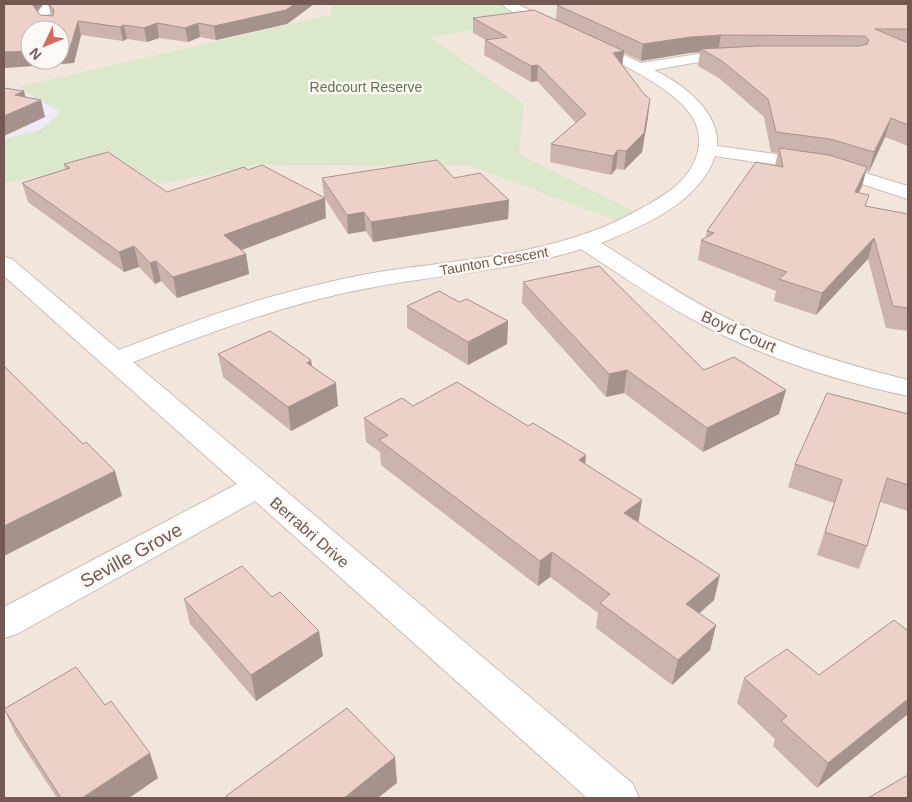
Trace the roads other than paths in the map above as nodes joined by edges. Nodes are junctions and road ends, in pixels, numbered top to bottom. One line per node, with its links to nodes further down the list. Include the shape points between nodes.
1 (52, 4): 3 (street, via 42,15)
2 (508, 4): 5 (street)
3 (46, 20)
4 (750, 57): 5 (street, via 698,58)
5 (640, 68): 6 (street, via 668,84 694,106 705,126)
6 (708, 150): 7 (street, via 826,167); 8 (street, Taunton Crescent, via 698,172 669,200 633,222)
7 (908, 193)
8 (585, 242): 10 (street, Taunton Crescent, via 516,260 376,280 307,294 236,315); 11 (street, Boyd Court, via 683,305 737,332 800,356)
9 (4, 264): 10 (street, Berrabri Drive)
10 (115, 360): 12 (street, Berrabri Drive)
11 (908, 388)
12 (258, 486): 13 (street, Seville Grove); 14 (street, Berrabri Drive)
13 (4, 624)
14 (618, 798)

